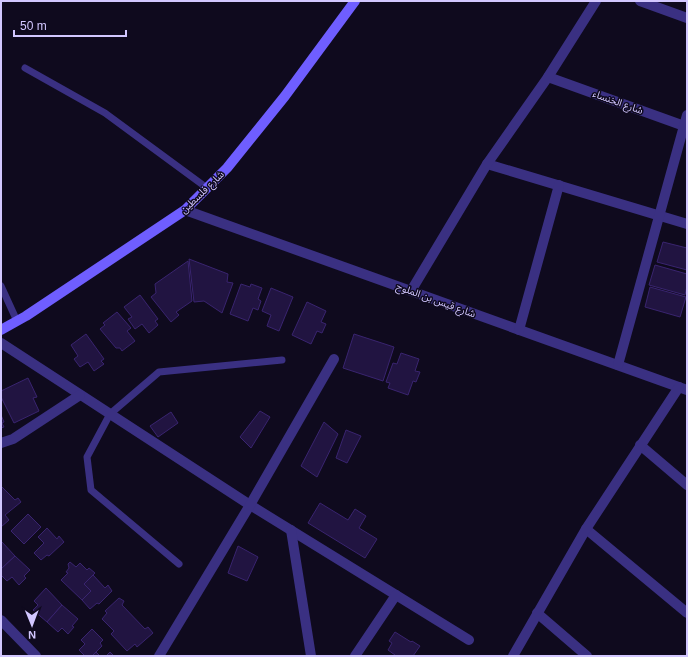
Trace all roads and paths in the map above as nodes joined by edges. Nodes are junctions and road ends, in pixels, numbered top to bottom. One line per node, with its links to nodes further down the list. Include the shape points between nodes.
1 (355, 1): 11 (street, شارع فلسطين, via 285,96 227,168)
2 (596, 1): 6 (street)
3 (640, 1): 4 (street)
4 (687, 18)
5 (25, 68): 11 (lane, via 105,113)
6 (548, 77): 8 (street, شارع الخنساء); 9 (street)
7 (687, 115): 8 (street)
8 (685, 126): 13 (street)
9 (487, 164): 10 (street); 16 (street)
10 (559, 185): 13 (street); 19 (street)
11 (207, 188): 12 (street, شارع فلسطين)
12 (185, 210): 16 (street, شارع قيس بن الملوح); 17 (street, شارع فلسطين)
13 (659, 216): 14 (street); 23 (street)
14 (687, 224)
15 (1, 286): 17 (lane)
16 (410, 291): 19 (street, شارع قيس بن الملوح)
17 (17, 321): 18 (street, شارع فلسطين)
18 (1, 330)
19 (519, 330): 23 (street, شارع قيس بن الملوح)
20 (1, 343): 25 (street)
21 (334, 359): 30 (street)
22 (282, 360): 26 (lane, via 159,372)
23 (618, 365): 24 (street, شارع قيس بن الملوح)
24 (683, 388): 28 (street)
25 (80, 394): 26 (street); 27 (street, via 13,439)
26 (110, 414): 30 (street); 33 (lane, via 87,458 91,490)
27 (1, 443)
28 (640, 445): 29 (street); 31 (street)
29 (687, 485)
30 (250, 504): 32 (street); 40 (street)
31 (586, 529): 35 (street); 36 (street)
32 (291, 530): 34 (street); 41 (street)
33 (179, 564)
34 (396, 595): 38 (street); 42 (street)
35 (687, 612)
36 (537, 613): 43 (street); 44 (street)
37 (1, 620): 39 (street)
38 (469, 640)
39 (34, 655)
40 (159, 656)
41 (311, 656)
42 (355, 656)
43 (513, 656)
44 (587, 656)

